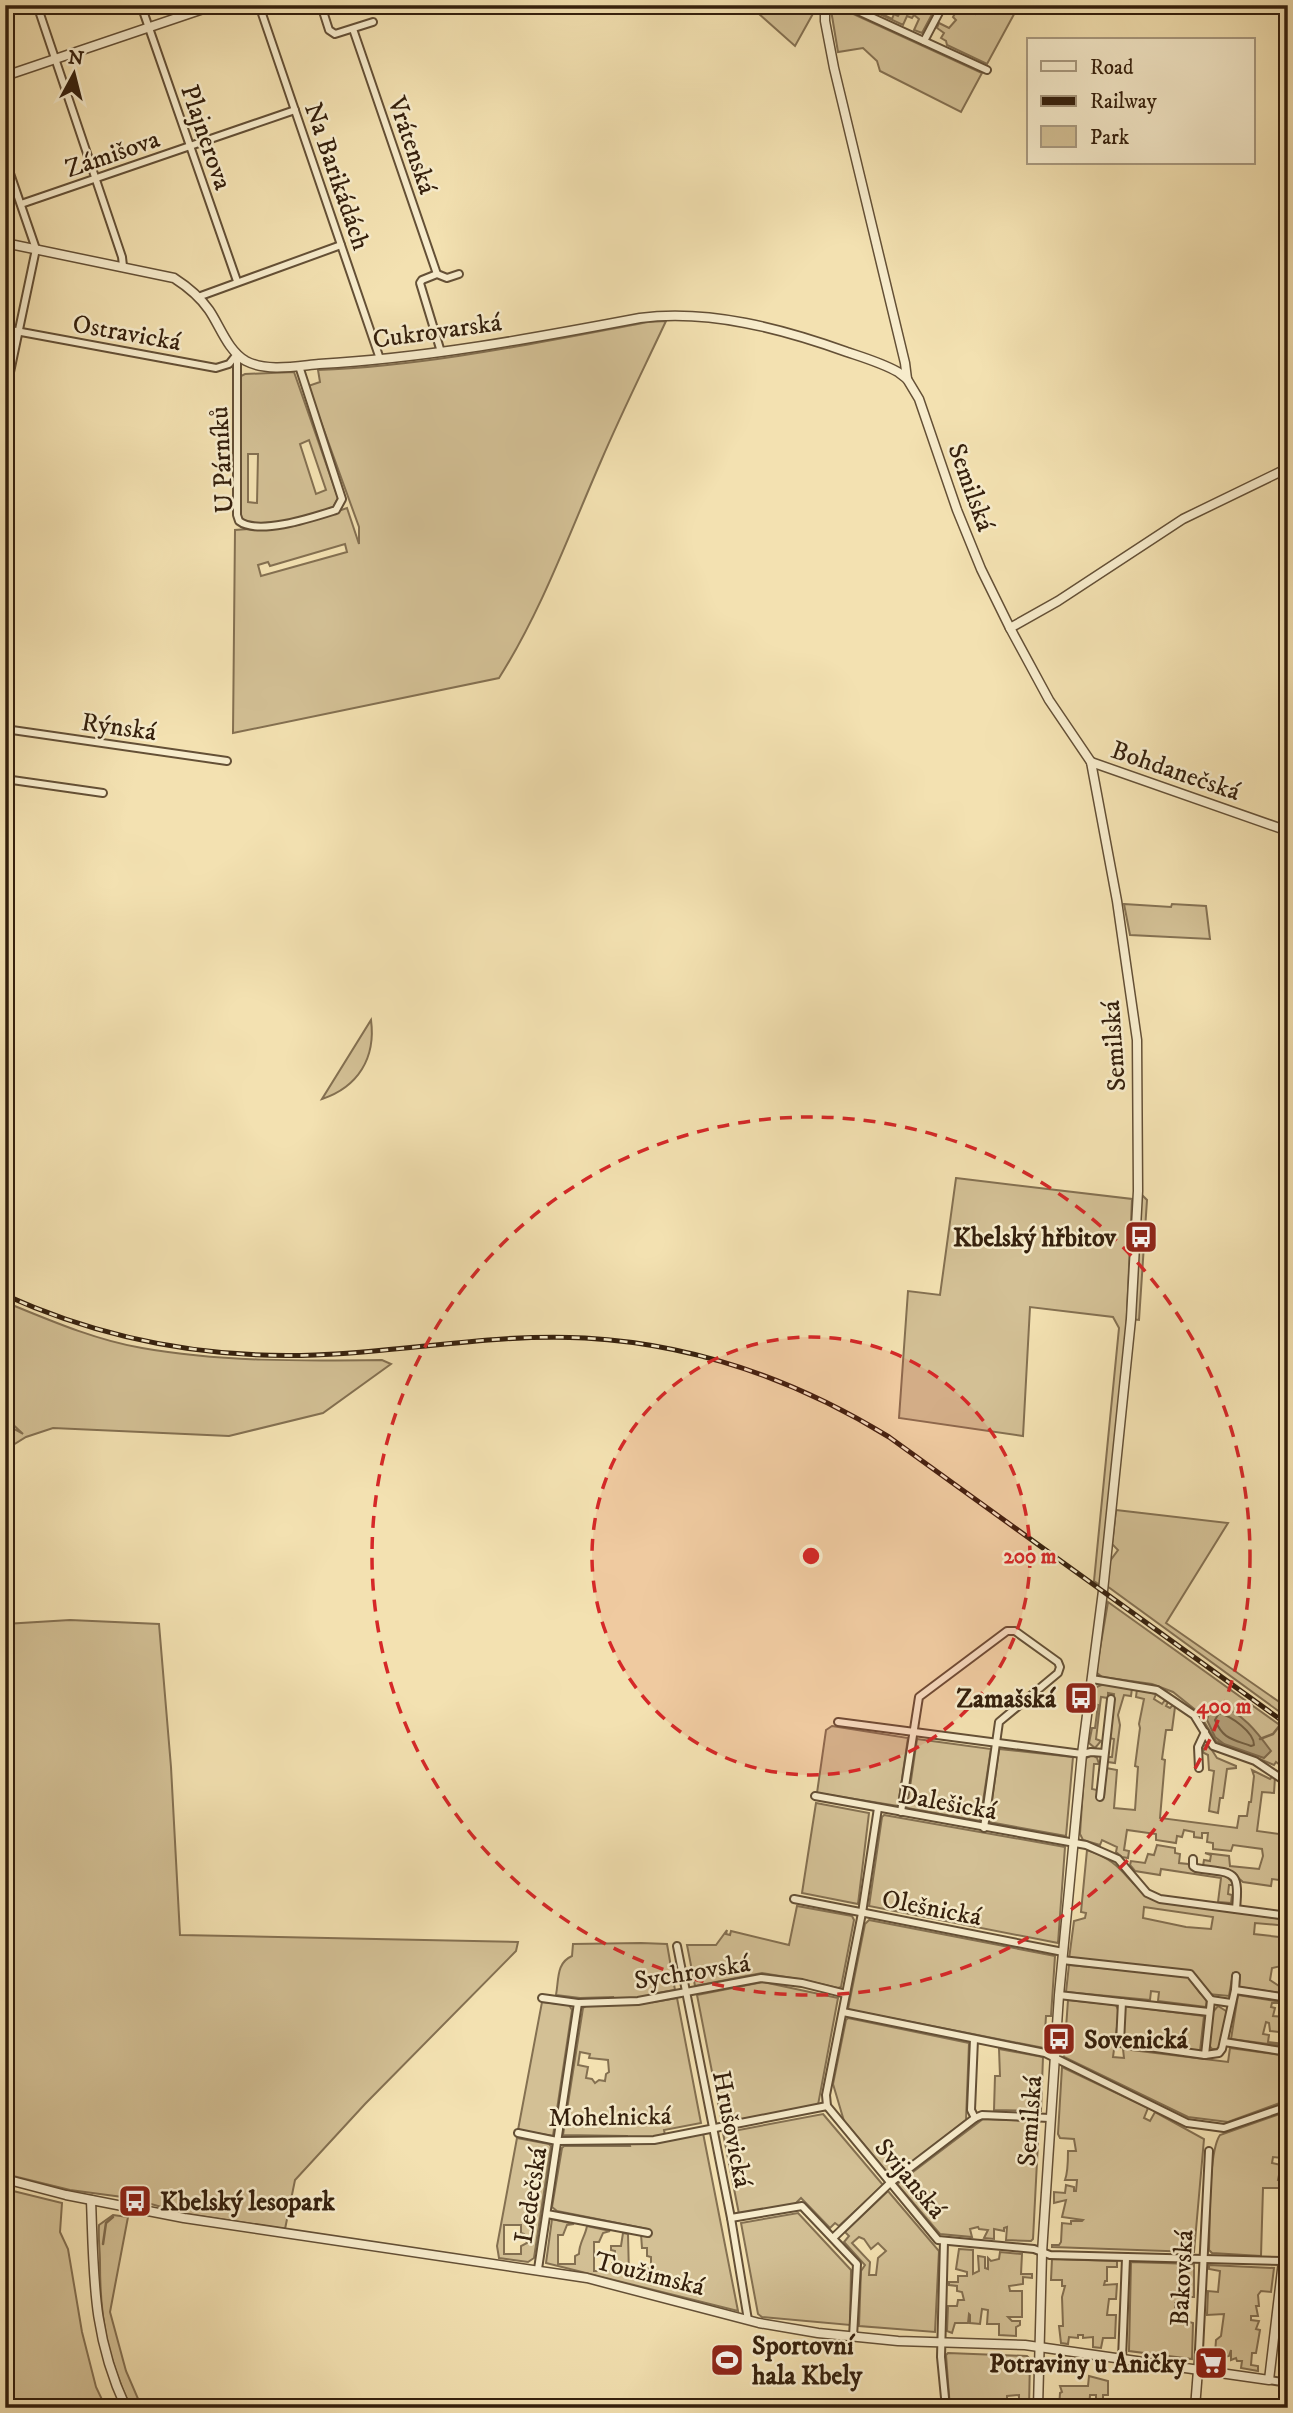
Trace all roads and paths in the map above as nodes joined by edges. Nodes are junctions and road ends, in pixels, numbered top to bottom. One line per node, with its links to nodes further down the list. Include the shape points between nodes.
1 (37, 5): 13 (street)
2 (141, 5): 10 (street, Plajnerova)
3 (215, 5): 10 (street)
4 (259, 5): 16 (street, Na Barikádách)
5 (321, 5): 11 (street, via 329,30 335,34)
6 (825, 5): 35 (street, Semilská, via 834,68)
7 (845, 5): 12 (street)
8 (943, 5): 12 (street)
9 (373, 22): 11 (street)
10 (149, 27): 13 (street); 17 (street, Plajnerova)
11 (353, 29): 25 (street, Vrátenská)
12 (924, 41): 14 (street)
13 (55, 59): 15 (street); 19 (street)
14 (987, 70)
15 (5, 76)
16 (295, 110): 17 (street, Zámišova); 22 (street, Na Barikádách)
17 (190, 146): 19 (street, Zámišova); 27 (street, Plajnerova)
18 (5, 159): 20 (street)
19 (97, 178): 20 (street, Zámišova); 24 (street)
20 (21, 204): 23 (street)
21 (5, 243): 23 (street)
22 (341, 245): 27 (street); 33 (street, Na Barikádách)
23 (36, 249): 24 (street); 30 (street)
24 (122, 266): 28 (street, via 174,278)
25 (437, 274): 26 (street, via 447,278); 31 (street, via 422,280 419,287)
26 (459, 274)
27 (237, 281): 28 (street)
28 (198, 297): 32 (street)
29 (5, 329): 30 (street, Ostravická)
30 (18, 332): 32 (street, Ostravická, via 216,368 229,364); 36 (street)
31 (441, 352): 33 (street, Cukrovarská); 35 (street, Cukrovarská, via 670,315 779,331 888,366)
32 (237, 354): 34 (street, Cukrovarská, via 257,365); 34 (street, U Párníků, via 237,515 248,525 292,524 340,506 342,499)
33 (380, 359): 34 (street, Cukrovarská)
34 (299, 366)
35 (907, 379): 38 (street, Semilská, via 919,398 981,569)
36 (5, 396)
37 (1288, 468): 38 (street, via 1183,519)
38 (1010, 628): 41 (street, Semilská, via 1049,700)
39 (5, 729): 40 (street, Rýnská)
40 (227, 761)
41 (1091, 762): 44 (street, Bohdanečská); 45 (street, Semilská, via 1117,904 1139,1074 1131,1319)
42 (5, 779): 43 (street)
43 (103, 793)
44 (1288, 831)
45 (1092, 1679): 48 (street, via 1157,1690 1188,1709); 52 (street, Semilská)
46 (1111, 1699): 51 (street)
47 (838, 1722): 49 (street)
48 (1205, 1732): 53 (street, via 1198,1747); 54 (street, via 1213,1746 1255,1761)
49 (913, 1733): 50 (street); 50 (street, via 919,1697 1007,1631 1016,1631 1058,1662 1060,1670 1001,1718); 58 (street)
50 (997, 1744): 52 (street); 59 (street)
51 (1104, 1753): 52 (street); 56 (street)
52 (1083, 1754): 60 (street, Semilská)
53 (1199, 1769)
54 (1288, 1783)
55 (815, 1796): 57 (street, Dalešická)
56 (1100, 1797)
57 (878, 1808): 58 (street, Dalešická); 64 (street)
58 (901, 1812): 59 (street, Dalešická)
59 (984, 1828): 60 (street, Dalešická)
60 (1075, 1844): 63 (street, Dalešická, via 1118,1859 1147,1892 1160,1899); 67 (street, Semilská)
61 (1193, 1859): 63 (street, via 1196,1868 1235,1878)
62 (794, 1899): 64 (street, Olešnická)
63 (1236, 1909): 65 (street, Dalešická)
64 (862, 1913): 67 (street, Olešnická); 71 (street)
65 (1288, 1916)
66 (677, 1946): 70 (street, Hrušovická)
67 (1063, 1956): 72 (street, Semilská); 75 (street, Olešnická, via 1190,1974)
68 (1236, 1976): 69 (street)
69 (1235, 1990): 74 (street); 78 (street)
70 (687, 1992): 71 (street, Sychrovská, via 761,1978); 77 (street, Sychrovská, via 638,2001); 90 (street, Hrušovická)
71 (846, 1994): 79 (street)
72 (1059, 1995): 76 (street); 85 (street, Semilská)
73 (542, 1998): 77 (street, Sychrovská)
74 (1288, 1998)
75 (1211, 2000): 78 (street); 80 (street)
76 (1122, 2001): 80 (street); 84 (street, via 1120,2043)
77 (578, 2003): 92 (street, Ledečská)
78 (1231, 2004): 82 (street)
79 (843, 2012): 81 (street); 86 (street)
80 (1209, 2012): 84 (street)
81 (974, 2039): 85 (street); 88 (street, via 971,2109)
82 (1224, 2042): 83 (street); 84 (street, via 1219,2053)
83 (1288, 2052)
84 (1205, 2055)
85 (1054, 2056): 87 (street, via 1187,2123 1224,2128); 89 (street, Semilská)
86 (827, 2106): 90 (street, Mohelnická); 95 (street, Svijanská)
87 (1288, 2106)
88 (975, 2118): 89 (street); 95 (street)
89 (1050, 2118): 103 (street, Semilská)
90 (713, 2129): 92 (street, Mohelnická, via 654,2140); 98 (street, Hrušovická)
91 (518, 2133): 92 (street, Mohelnická)
92 (557, 2141): 97 (street, Ledečská)
93 (1209, 2151): 105 (street, Bakovská)
94 (5, 2179): 96 (street, Toužimská)
95 (890, 2183): 101 (street); 102 (street, Svijanská, via 938,2240)
96 (91, 2200): 107 (street, Toužimská, via 184,2218); 116 (street, via 96,2310 107,2360)
97 (547, 2214): 100 (street); 107 (street, Ledečská)
98 (731, 2218): 101 (street, via 802,2206); 108 (street, Hrušovická)
99 (1288, 2219): 106 (street)
100 (648, 2233)
101 (833, 2238): 109 (street, via 857,2264)
102 (944, 2241): 103 (street, Svijanská); 110 (street)
103 (1042, 2253): 104 (street, Svijanská); 111 (street, Semilská)
104 (1126, 2258): 105 (street, Svijanská); 112 (street)
105 (1203, 2260): 106 (street, Svijanská); 113 (street, Bakovská)
106 (1285, 2260): 114 (street)
107 (538, 2269): 108 (street, Toužimská)
108 (748, 2320): 109 (street, Toužimská)
109 (853, 2337): 110 (street, Toužimská)
110 (942, 2343): 111 (street, Toužimská); 117 (street)
111 (1039, 2347): 112 (street, Toužimská); 118 (street, Semilská)
112 (1122, 2359): 113 (street, Toužimská)
113 (1198, 2370): 114 (street, Toužimská); 119 (street, Bakovská)
114 (1269, 2380): 115 (street, Toužimská)
115 (1288, 2383)
116 (125, 2408)
117 (946, 2408)
118 (1038, 2408)
119 (1195, 2408)

